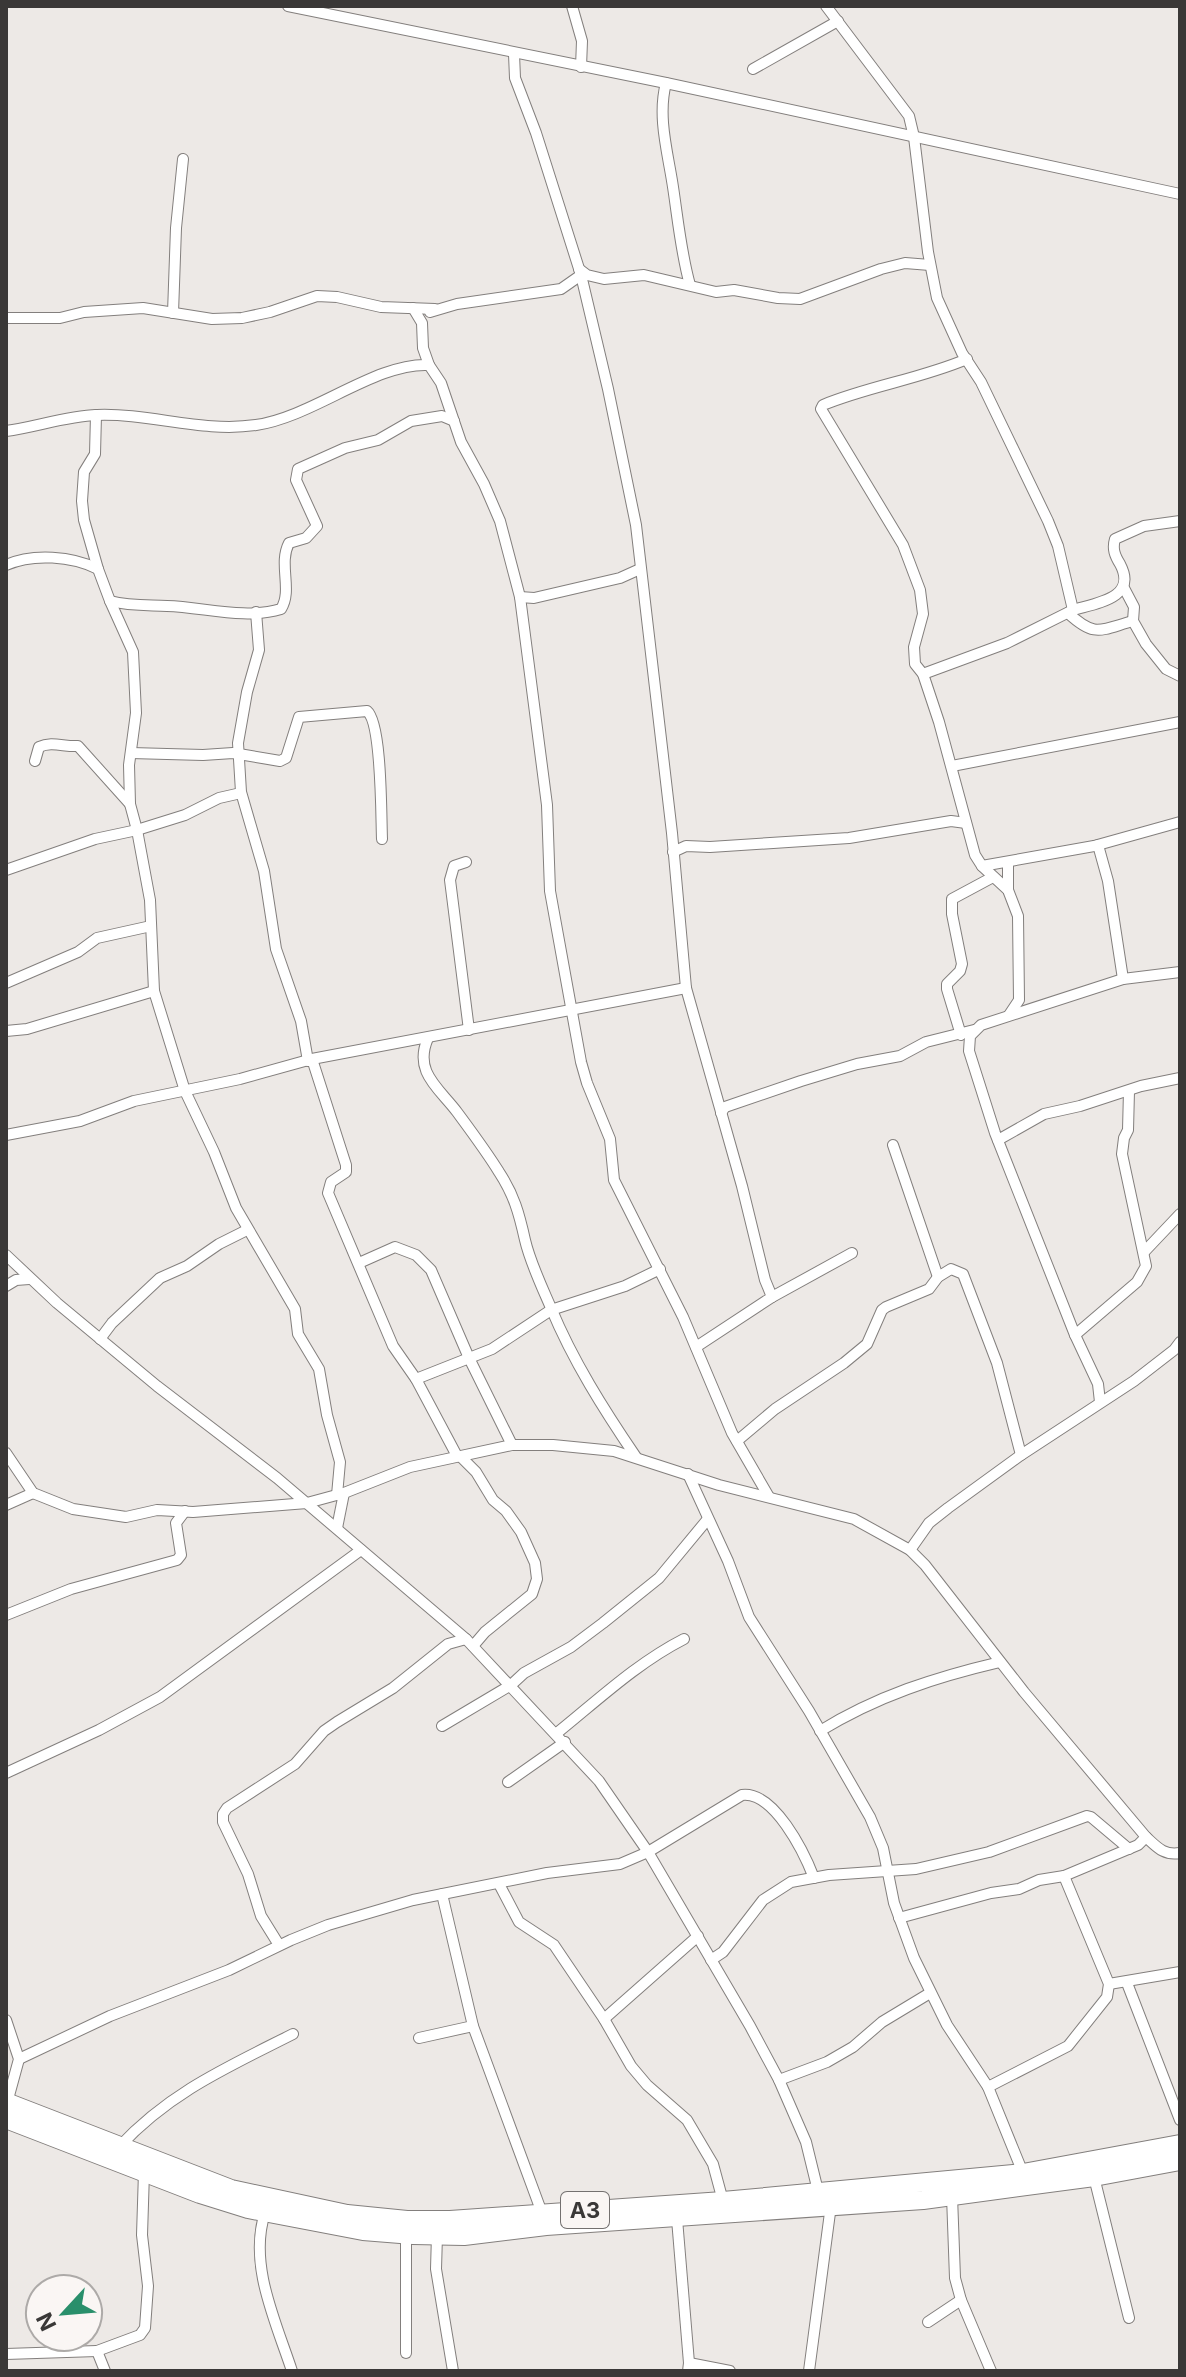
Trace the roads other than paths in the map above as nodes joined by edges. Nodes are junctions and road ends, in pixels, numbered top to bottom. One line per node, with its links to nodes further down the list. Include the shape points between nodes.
1 (288, 6): 5 (street)
2 (572, 6): 6 (street, via 582,41)
3 (826, 6): 4 (street)
4 (838, 21): 7 (street); 9 (street, via 896,96)
5 (514, 54): 6 (street); 13 (street, via 515,78)
6 (581, 67): 8 (street)
7 (753, 69)
8 (666, 83): 9 (street); 14 (street, via 665,141)
9 (914, 137): 11 (street); 12 (street)
10 (183, 159): 17 (street)
11 (1180, 194)
12 (930, 265): 14 (street, via 905,263 881,269 800,299); 20 (street, via 937,298)
13 (580, 272): 14 (street, via 604,279 644,275); 16 (street, via 561,289); 28 (street, via 636,525)
14 (690, 285)
15 (413, 308): 16 (street); 17 (street, via 327,295 252,317 212,319); 19 (street)
16 (435, 309): 19 (street)
17 (173, 313): 18 (street, via 131,308 60,318)
18 (6, 318)
19 (422, 323): 21 (street)
20 (967, 359): 36 (street, via 1048,521); 39 (street, via 821,409 903,545 920,590 923,614 914,647 915,664)
21 (424, 365): 22 (street, via 441,383); 23 (street, via 378,376 312,408 256,425)
22 (446, 412): 30 (street, via 500,521); 35 (street, via 411,421 378,440 298,469 296,480 317,526 306,538 289,543 284,553 283,608)
23 (96, 415): 24 (street); 27 (street, via 95,454 84,472 82,501)
24 (6, 431)
25 (1180, 521): 29 (street, via 1144,526 1115,539 1125,578)
26 (6, 565): 27 (street, via 65,559)
27 (98, 569): 32 (street)
28 (640, 569): 31 (street); 55 (street)
29 (1121, 591): 36 (street); 38 (street, via 1134,610)
30 (520, 597): 31 (street); 34 (street)
31 (534, 598): 34 (street)
32 (110, 601): 33 (street); 37 (street)
33 (132, 607): 35 (street); 37 (street)
34 (522, 610): 70 (street, via 547,805 550,891)
35 (256, 612): 42 (street, via 259,650)
36 (1071, 612): 38 (street, via 1089,630); 39 (street)
37 (120, 621): 43 (street, via 133,652 136,713)
38 (1133, 621): 40 (street, via 1166,669)
39 (923, 674): 45 (street)
40 (1180, 676)
41 (1180, 722): 45 (street)
42 (239, 749): 43 (street, via 203,755); 46 (street); 53 (street, via 280,761 286,758 299,717 371,712 379,758)
43 (131, 753): 47 (street)
44 (35, 761): 47 (street, via 43,745 78,746)
45 (952, 766): 48 (street)
46 (241, 793): 52 (street); 78 (street, via 264,871 276,949)
47 (130, 804): 52 (street)
48 (962, 808): 49 (street); 51 (street)
49 (951, 821): 51 (street); 55 (street, via 849,838 686,846)
50 (1180, 822): 54 (street)
51 (966, 823): 58 (street)
52 (137, 830): 59 (street); 62 (street)
53 (382, 839)
54 (1098, 845): 57 (street); 64 (street)
55 (673, 852): 66 (street)
56 (466, 862): 72 (street, via 454,866 450,880)
57 (1008, 863): 58 (street); 61 (street)
58 (982, 866): 60 (street)
59 (6, 870)
60 (993, 877): 61 (street); 75 (street, via 952,899 962,964 947,989)
61 (1008, 890): 68 (street, via 1018,916)
62 (151, 926): 65 (street, via 97,938 56,963); 67 (street)
63 (1180, 972): 64 (street)
64 (1123, 979): 69 (street)
65 (6, 983)
66 (686, 988): 70 (street); 82 (street)
67 (154, 991): 73 (street); 80 (street)
68 (1019, 1000): 69 (street); 71 (street)
69 (1027, 1009): 71 (street)
70 (571, 1012): 72 (street); 93 (street, via 587,1083 610,1139 614,1180)
71 (1009, 1015): 75 (street)
72 (469, 1030): 74 (street)
73 (6, 1031)
74 (428, 1038): 76 (street); 77 (street)
75 (962, 1039): 82 (street, via 926,1042 900,1056 829,1072); 84 (street)
76 (414, 1041): 77 (street); 78 (street)
77 (423, 1049): 98 (street, via 431,1084 458,1113 511,1193)
78 (310, 1060): 80 (street); 91 (street, via 346,1165 328,1193)
79 (1180, 1078): 81 (street)
80 (185, 1091): 83 (street, via 124,1104 80,1121); 87 (street)
81 (1129, 1091): 84 (street, via 1044,1114); 88 (street, via 1122,1154)
82 (721, 1107): 97 (street)
83 (6, 1135)
84 (998, 1140): 99 (street)
85 (893, 1145): 94 (street)
86 (1180, 1214): 88 (street)
87 (247, 1230): 100 (street, via 160,1278); 118 (street, via 295,1309 298,1334 319,1369 340,1462)
88 (1145, 1251): 99 (street, via 1146,1266 1137,1282)
89 (852, 1253): 97 (street)
90 (6, 1255): 92 (street)
91 (359, 1263): 103 (street, via 395,1247 416,1255 431,1270); 104 (street, via 393,1346)
92 (17, 1265): 95 (street); 96 (street)
93 (660, 1269): 98 (street); 102 (street)
94 (938, 1277): 108 (street, via 929,1289 882,1310 867,1344); 112 (street, via 951,1269 963,1274 997,1363)
95 (29, 1279): 96 (street); 100 (street)
96 (11, 1283)
97 (772, 1297): 102 (street)
98 (551, 1310): 103 (street); 114 (street, via 585,1378)
99 (1075, 1335): 105 (street)
100 (100, 1339): 120 (street)
101 (1180, 1342): 106 (street)
102 (696, 1347): 108 (street)
103 (469, 1358): 104 (street); 109 (street)
104 (416, 1379): 113 (street)
105 (1098, 1384): 106 (street); 107 (street)
106 (1116, 1392): 107 (street)
107 (1100, 1402): 112 (street)
108 (737, 1441): 119 (street)
109 (512, 1445): 110 (street); 114 (street)
110 (479, 1452): 113 (street); 115 (street)
111 (6, 1453): 117 (street)
112 (1021, 1455): 126 (street, via 929,1523)
113 (458, 1456): 115 (street); 118 (street, via 410,1467)
114 (636, 1457): 116 (street)
115 (476, 1472): 130 (street, via 521,1532 537,1579 532,1594)
116 (688, 1474): 119 (street); 123 (street)
117 (33, 1493): 121 (street); 122 (street, via 73,1509 121,1517)
118 (340, 1494): 120 (street); 124 (street)
119 (769, 1497): 126 (street, via 854,1519)
120 (307, 1503): 122 (street); 124 (street)
121 (6, 1505)
122 (185, 1511): 127 (street, via 176,1523 181,1555 177,1560 71,1589)
123 (707, 1520): 133 (street, via 659,1578 571,1647); 135 (street, via 749,1617)
124 (337, 1528): 125 (street)
125 (361, 1550): 128 (street); 137 (street, via 160,1697)
126 (910, 1550): 132 (street)
127 (6, 1615)
128 (450, 1625): 130 (street); 131 (street)
129 (684, 1639): 136 (street, via 633,1671)
130 (470, 1642): 131 (street); 133 (street)
131 (448, 1644): 150 (street, via 393,1688 324,1731 295,1764 223,1814 261,1916)
132 (1000, 1662): 135 (street, via 875,1700); 139 (street)
133 (511, 1685): 134 (street); 136 (street)
134 (442, 1726)
135 (820, 1731): 143 (street, via 870,1817)
136 (561, 1738): 138 (street); 141 (street, via 599,1781)
137 (6, 1773)
138 (508, 1782)
139 (1146, 1837): 140 (street); 142 (street, via 1163,1852)
140 (1129, 1849): 143 (street, via 1087,1816 989,1852); 144 (street)
141 (648, 1852): 145 (street, via 749,1794 759,1797 785,1824); 146 (street, via 620,1864); 149 (street)
142 (1180, 1853)
143 (886, 1873): 145 (street); 148 (street)
144 (1064, 1876): 148 (street); 154 (street)
145 (814, 1878): 151 (street, via 791,1882 763,1900)
146 (499, 1884): 147 (street); 156 (street, via 519,1922 554,1945)
147 (442, 1894): 150 (street, via 378,1909); 158 (street)
148 (899, 1918): 155 (street)
149 (698, 1936): 151 (street); 156 (street)
150 (279, 1945): 161 (street)
151 (711, 1960): 162 (street)
152 (1180, 1972): 153 (street)
153 (1127, 1983): 154 (street); 166 (street)
154 (1109, 1984): 163 (street, via 1107,1997 1068,2046)
155 (930, 1993): 162 (street, via 827,2062); 163 (street)
156 (604, 2019): 175 (street, via 631,2066 699,2138)
157 (6, 2020): 161 (street)
158 (473, 2026): 160 (street); 177 (street)
159 (293, 2034): 168 (street, via 187,2088)
160 (419, 2038)
161 (19, 2059): 164 (street)
162 (779, 2080): 174 (street)
163 (988, 2087): 171 (street)
164 (6, 2102): 168 (highway, A3)
165 (6, 2119): 170 (highway, A3)
166 (1180, 2120)
167 (1180, 2144): 171 (highway, A3)
168 (119, 2147): 177 (highway, A3, via 231,2189 347,2214 450,2220)
169 (1180, 2161): 172 (highway, A3)
170 (144, 2172): 176 (highway, A3); 184 (street, via 145,2328 140,2335)
171 (1023, 2173): 174 (highway, A3)
172 (1094, 2177): 173 (highway, A3); 182 (street)
173 (952, 2196): 174 (highway, A3); 181 (street, via 955,2278)
174 (825, 2198): 175 (highway, A3); 178 (highway, A3); 192 (street)
175 (723, 2201): 177 (highway, A3)
176 (265, 2213): 179 (highway, A3); 189 (street, via 258,2246)
177 (542, 2213)
178 (677, 2219): 180 (highway, A3); 188 (street)
179 (406, 2234): 180 (highway, A3); 186 (street)
180 (437, 2235): 190 (street, via 436,2269)
181 (961, 2300): 183 (street); 193 (street)
182 (1129, 2318)
183 (928, 2322)
184 (104, 2348)
185 (36, 2353): 187 (street)
186 (406, 2353)
187 (6, 2354)
188 (689, 2367): 191 (street)
189 (292, 2371)
190 (453, 2371)
191 (730, 2371)
192 (809, 2371)
193 (991, 2371)

